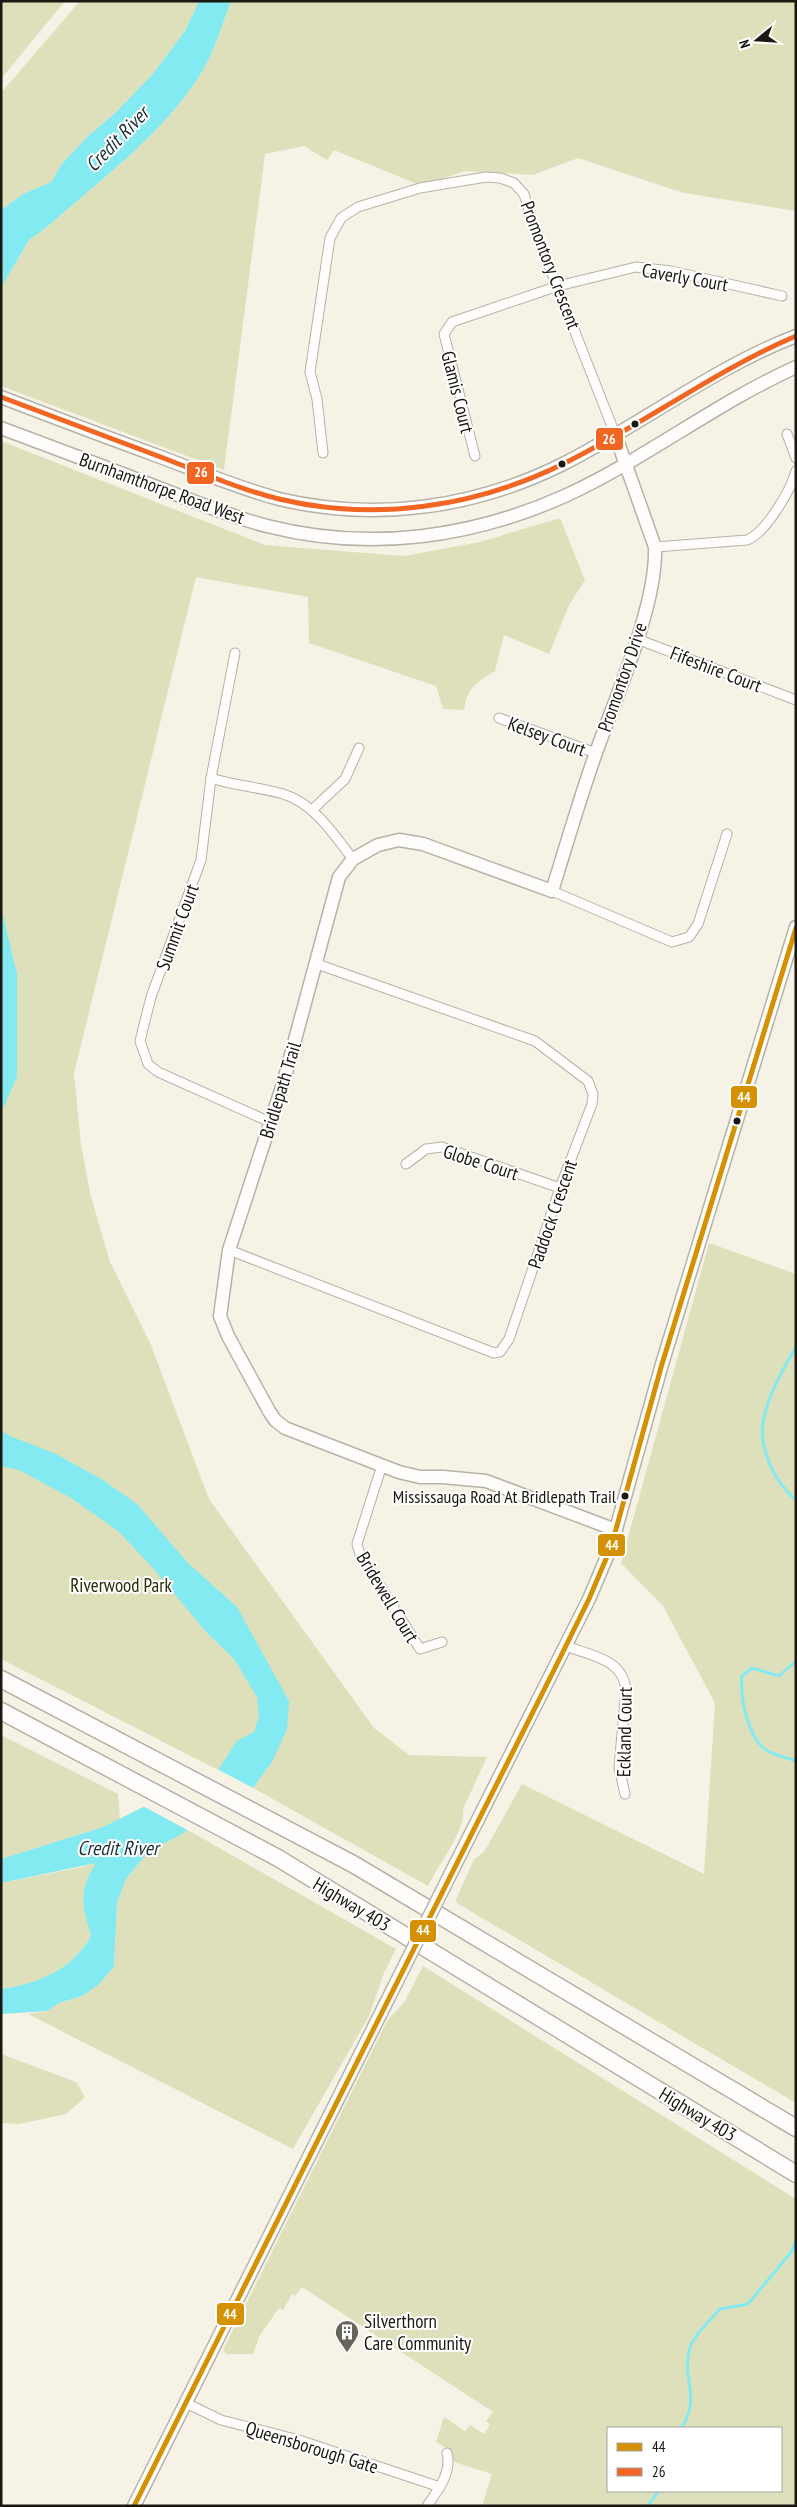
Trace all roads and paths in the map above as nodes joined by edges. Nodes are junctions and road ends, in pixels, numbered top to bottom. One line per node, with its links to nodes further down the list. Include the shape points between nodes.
1 (558, 286): 2 (street, Caverly Court, via 636,267 671,271); 7 (street, Promontory Crescent); 9 (street, Promontory Crescent, via 524,194 514,183 500,178 486,177 420,188 358,207 341,218 330,238 310,372 317,399); 10 (street, Glamis Court, via 452,322 444,334)
2 (782, 296)
3 (796, 336): 7 (main road, Burnhamthorpe Road West, via 734,365)
4 (796, 367): 12 (main road, Burnhamthorpe Road West, via 753,388)
5 (1, 397): 7 (main road, Burnhamthorpe Road West, via 251,491 319,506 361,510 410,509 468,500 514,486 565,463)
6 (1, 428): 12 (main road, Burnhamthorpe Road West, via 254,522 310,535 353,539 412,538 457,532 512,516 569,494)
7 (616, 434): 12 (main road, Promontory Drive)
8 (787, 434): 11 (street)
9 (323, 452)
10 (475, 456)
11 (796, 458)
12 (625, 463): 14 (main road, Promontory Drive)
13 (796, 471): 14 (street, via 794,480 756,537)
14 (655, 547): 15 (main road, Promontory Drive, via 654,574)
15 (637, 639): 17 (street, Fifeshire Court); 20 (main road, Promontory Drive)
16 (235, 653): 21 (street, Summit Court)
17 (796, 700)
18 (499, 718): 20 (street, Kelsey Court)
19 (360, 748): 22 (street, via 345,779)
20 (596, 753): 25 (main road, Promontory Drive)
21 (211, 778): 22 (street, via 284,794); 28 (street, Summit Court, via 201,860 151,997 140,1041 148,1064 158,1072)
22 (312, 810): 24 (street)
23 (727, 834): 25 (street, Bridlepath Trail, via 698,924 689,937 672,942)
24 (353, 859): 25 (main road, Bridlepath Trail, via 378,845 399,840 423,844); 27 (main road, Bridlepath Trail, via 339,878)
25 (552, 891)
26 (796, 927): 33 (main road, via 662,1364)
27 (317, 964): 28 (main road, Bridlepath Trail); 30 (street, Paddock Crescent, via 528,1038 588,1081 594,1094 592,1104)
28 (270, 1122): 31 (main road, Bridlepath Trail)
29 (406, 1164): 30 (street, Globe Court, via 426,1149 442,1147)
30 (560, 1188): 31 (street, Paddock Crescent, via 509,1338 500,1352 494,1353)
31 (229, 1250): 32 (main road, Bridlepath Trail, via 220,1316 275,1420 285,1428)
32 (382, 1465): 33 (main road, Bridlepath Trail, via 420,1477 486,1481); 34 (street, Bridewell Court, via 356,1544 420,1649)
33 (616, 1530): 35 (main road, via 596,1584)
34 (442, 1642)
35 (566, 1646): 38 (street, Eckland Court, via 608,1662 618,1668 624,1678 626,1690 619,1767); 41 (main road, bridge)
36 (1, 1679): 39 (highway, Highway 403, via 353,1864)
37 (1, 1711): 40 (highway, Highway 403, via 278,1858)
38 (625, 1794)
39 (796, 2128)
40 (795, 2173)
41 (186, 2403): 43 (street, Queensborough Gate, via 221,2420 299,2440); 44 (main road)
42 (446, 2453): 43 (street, via 448,2468)
43 (440, 2487): 45 (street)
44 (134, 2506)
45 (427, 2506)

